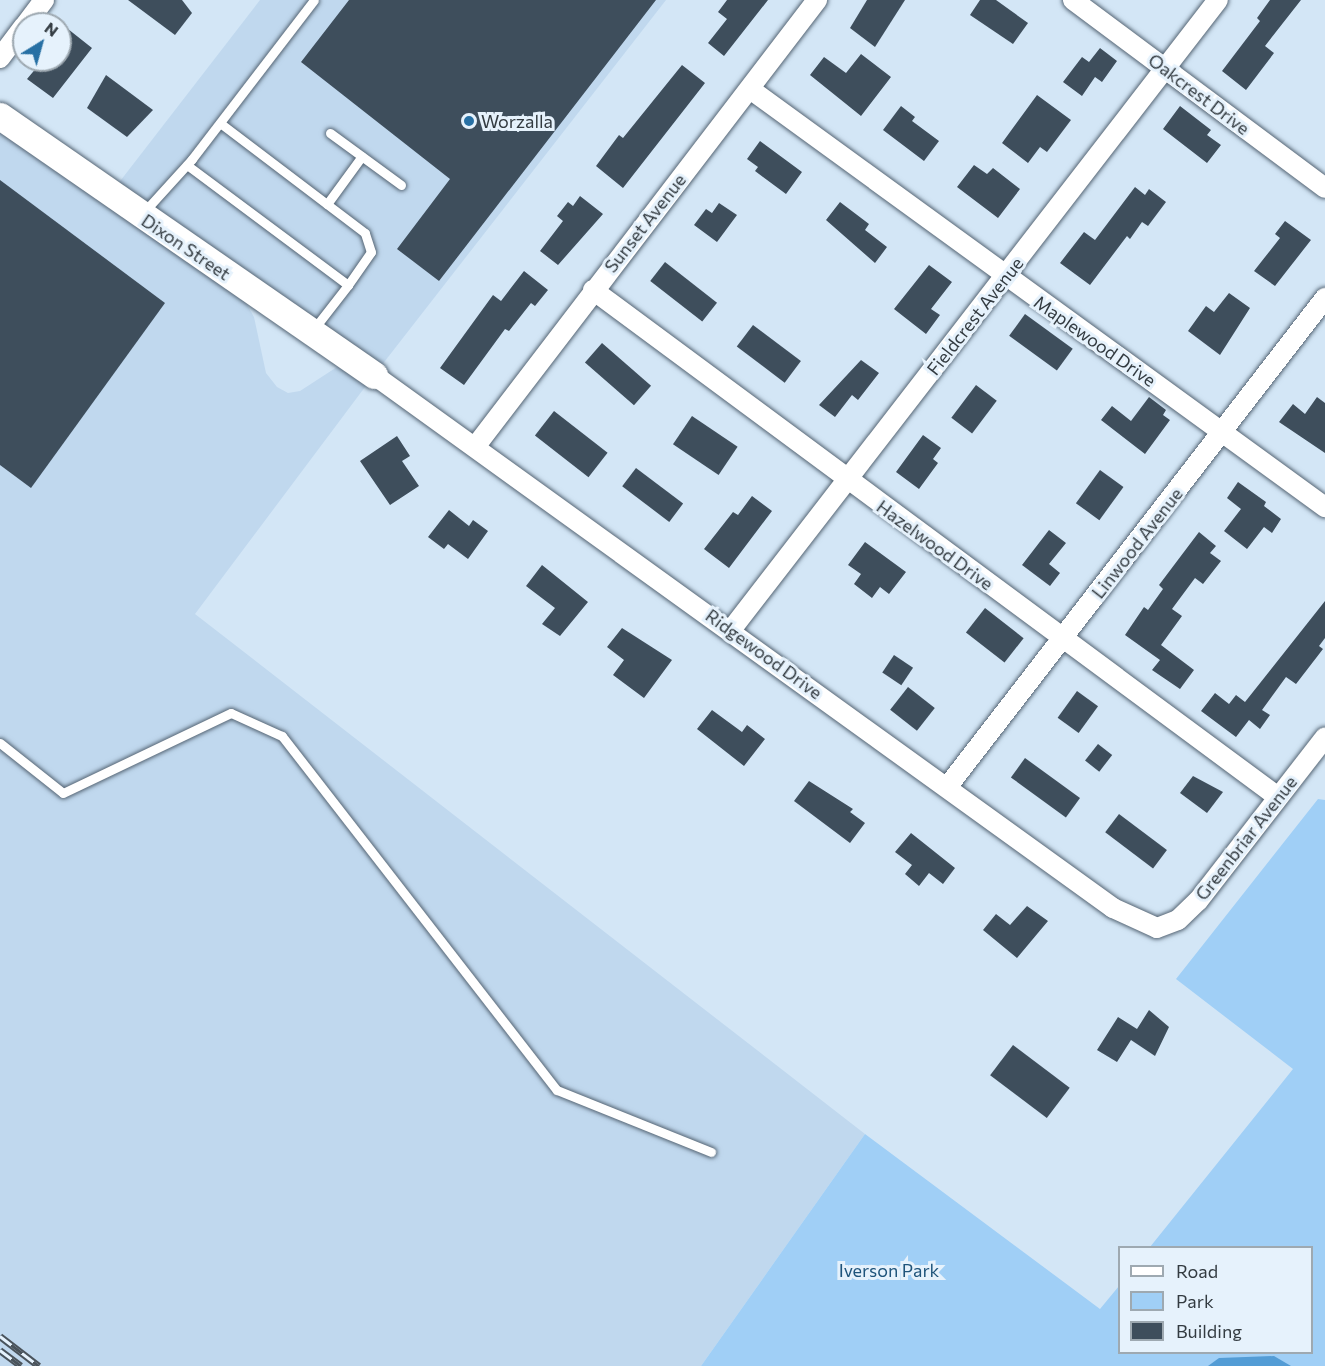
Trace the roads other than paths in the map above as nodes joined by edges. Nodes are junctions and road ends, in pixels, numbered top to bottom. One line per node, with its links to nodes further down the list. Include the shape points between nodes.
1 (44, 0): 6 (street)
2 (315, 0): 12 (lane)
3 (818, 0): 10 (street, Sunset Avenue)
4 (1073, 0): 9 (street, Oakcrest Drive)
5 (1218, 0): 9 (street, Fieldcrest Avenue)
6 (35, 12)
7 (12, 42): 8 (street)
8 (0, 58)
9 (1165, 69): 17 (street, Oakcrest Drive); 20 (street, Fieldcrest Avenue)
10 (750, 89): 20 (street, Maplewood Drive); 22 (street, Sunset Avenue)
11 (0, 116): 19 (street, Dixon Street)
12 (220, 123): 15 (lane); 18 (lane)
13 (330, 133): 14 (lane)
14 (362, 156): 16 (lane); 18 (lane)
15 (187, 165): 19 (lane); 21 (lane)
16 (401, 185)
17 (1325, 188)
18 (327, 204): 21 (lane, via 365,233 369,241 371,252)
19 (141, 216): 24 (street, Dixon Street)
20 (1005, 277): 26 (street, Maplewood Drive); 28 (street, Fieldcrest Avenue)
21 (348, 285): 24 (lane)
22 (593, 290): 27 (street, Sunset Avenue); 28 (street, Hazelwood Drive)
23 (1325, 298): 26 (street, Linwood Avenue)
24 (312, 332): 25 (street, Dixon Street)
25 (374, 375): 27 (street, Ridgewood Drive)
26 (1223, 431): 29 (street, Maplewood Drive); 31 (street, Linwood Avenue)
27 (475, 447): 30 (street, Ridgewood Drive)
28 (846, 481): 30 (street, Fieldcrest Avenue); 31 (street, Hazelwood Drive)
29 (1325, 507)
30 (731, 630): 34 (street, Ridgewood Drive)
31 (1063, 638): 34 (street, Linwood Avenue); 35 (street, Hazelwood Drive)
32 (1325, 737): 35 (street, Greenbriar Avenue)
33 (0, 743): 37 (lane, via 63,793 231,712 282,736 557,1090)
34 (948, 786): 36 (street, Ridgewood Drive, via 1113,908)
35 (1278, 797): 36 (street, Greenbriar Avenue, via 1198,901 1178,920)
36 (1157, 928)
37 (711, 1152)

